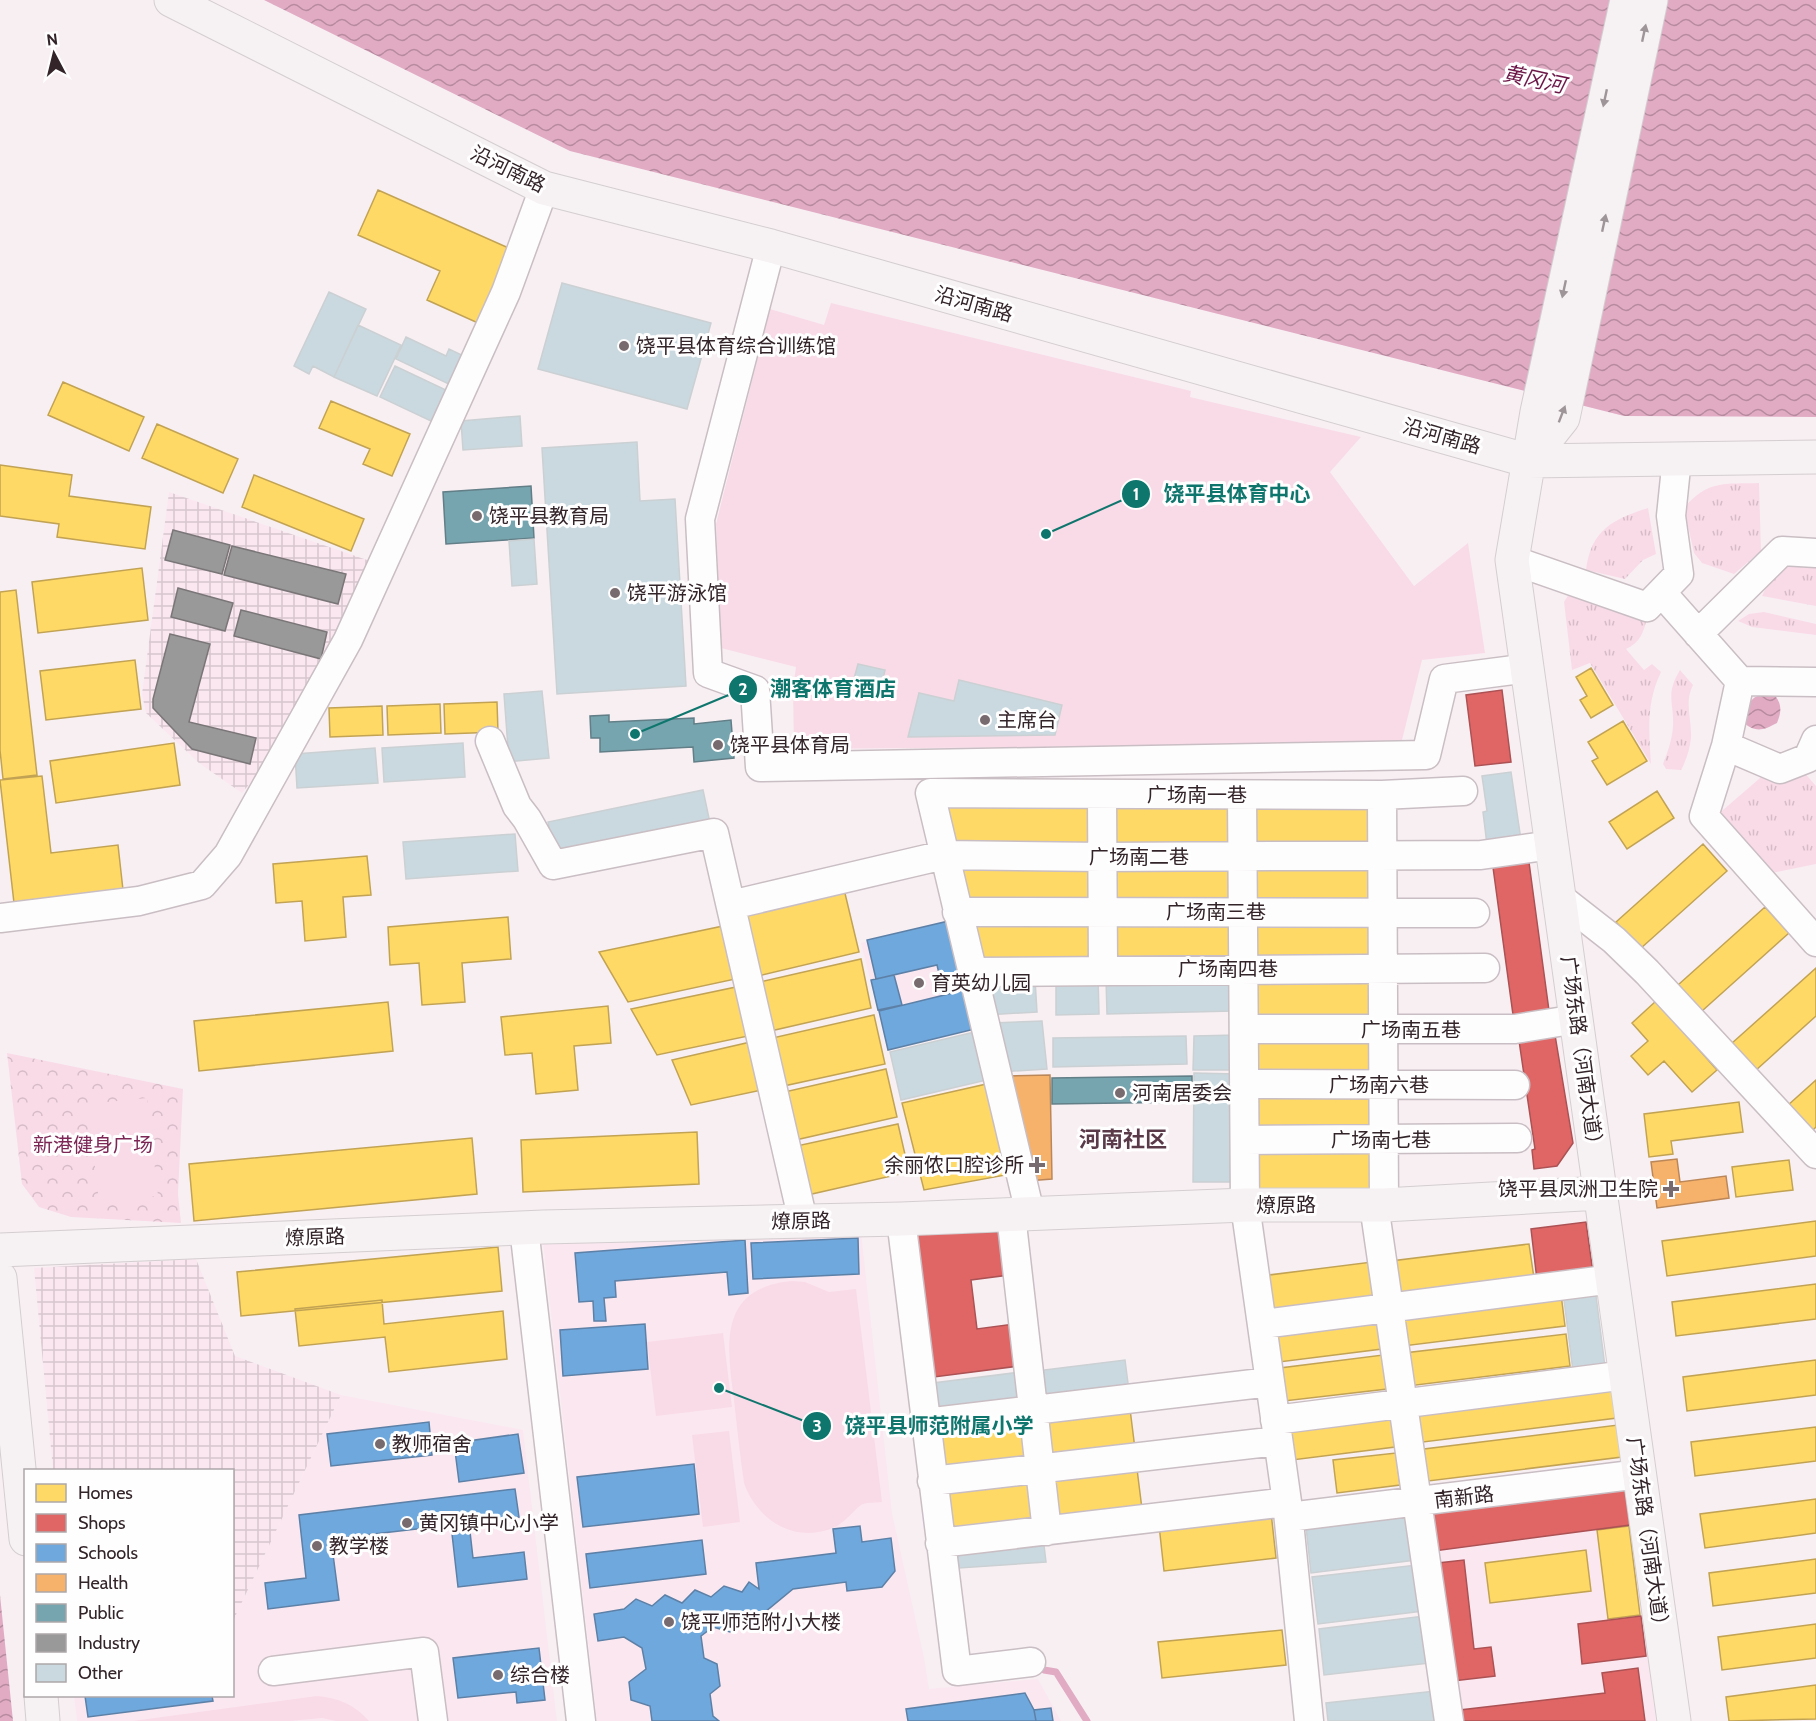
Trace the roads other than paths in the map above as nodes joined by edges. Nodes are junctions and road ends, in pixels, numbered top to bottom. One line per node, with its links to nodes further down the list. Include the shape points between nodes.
1 (171, 0): 4 (main road, 沿河南路)
2 (1627, 0): 8 (main road, 广场东路（河南大道）, one-way to 8)
3 (1651, 0): 8 (main road, one-way to 3, via 1563,418)
4 (544, 188): 5 (main road, 沿河南路); 35 (street, via 506,292 348,640 228,855 202,885 139,902)
5 (771, 246): 8 (main road, 沿河南路); 13 (street, via 731,442 700,519 708,673 755,690 760,767 1426,755 1444,679)
6 (1816, 457): 7 (main road, 沿河南路)
7 (1677, 458): 8 (main road, 沿河南路); 11 (street, via 1671,516 1678,574)
8 (1529, 461): 10 (main road, 广场东路（河南大道）)
9 (1816, 553): 12 (street, via 1782,551)
10 (1512, 560): 11 (street, via 1647,606); 13 (main road, 广场东路（河南大道）)
11 (1669, 602): 12 (street)
12 (1698, 634): 14 (street)
13 (1528, 668): 23 (main road, 广场东路（河南大道）)
14 (1740, 681): 15 (street); 17 (street)
15 (1816, 682)
16 (490, 741): 29 (street, via 517,806 553,865 714,833)
17 (1726, 746): 18 (street, via 1780,769); 36 (street, via 1704,816)
18 (1813, 755)
19 (1463, 791): 21 (street, 广场南一巷)
20 (1242, 795): 21 (street, 广场南一巷); 22 (street, 广场南一巷); 26 (street)
21 (1382, 795): 25 (street)
22 (1102, 796): 24 (street, 广场南一巷, via 930,793); 27 (street)
23 (1552, 845): 25 (street, 广场南二巷, via 1481,855); 28 (main road, 广场东路（河南大道）)
24 (944, 855): 27 (street, 广场南二巷); 29 (street, 广场南二巷); 30 (street)
25 (1382, 855): 26 (street, 广场南二巷); 33 (street)
26 (1242, 856): 27 (street, 广场南二巷); 32 (street)
27 (1102, 857): 31 (street)
28 (1559, 897): 42 (main road, 广场东路（河南大道）); 51 (street, via 1639,964)
29 (731, 905): 57 (street)
30 (957, 912): 31 (street, 广场南三巷); 41 (street)
31 (1102, 912): 32 (street, 广场南三巷); 39 (street)
32 (1242, 912): 33 (street, 广场南三巷); 40 (street)
33 (1382, 912): 34 (street, 广场南三巷); 37 (street)
34 (1475, 913)
35 (0, 918)
36 (1816, 942)
37 (1383, 968): 38 (street, 广场南四巷); 40 (street, 广场南四巷); 44 (street)
38 (1485, 968)
39 (1103, 969): 40 (street, 广场南四巷); 41 (street, 广场南四巷)
40 (1243, 969): 43 (street)
41 (972, 972): 55 (street)
42 (1576, 1019): 44 (street, 广场南五巷, via 1515,1029); 52 (main road, 广场东路（河南大道）)
43 (1244, 1029): 44 (street, 广场南五巷); 45 (street)
44 (1383, 1030): 47 (street)
45 (1244, 1084): 47 (street, 广场南六巷); 49 (street)
46 (1515, 1085): 47 (street, 广场南六巷)
47 (1383, 1086): 50 (street)
48 (1517, 1138): 50 (street, 广场南七巷)
49 (1245, 1140): 50 (street, 广场南七巷); 53 (street)
50 (1383, 1141): 54 (street)
51 (1816, 1154)
52 (1601, 1193): 54 (main road, 燎原路); 61 (main road, 广场东路（河南大道）)
53 (1245, 1205): 54 (main road, 燎原路); 55 (main road, 燎原路); 63 (street)
54 (1379, 1205): 62 (street)
55 (1021, 1214): 56 (main road, 燎原路); 67 (street)
56 (901, 1219): 57 (main road, 燎原路); 68 (street)
57 (803, 1221): 58 (main road, 燎原路)
58 (524, 1228): 59 (main road, 燎原路); 83 (street)
59 (0, 1250)
60 (0, 1278): 75 (main road)
61 (1613, 1279): 62 (street); 64 (main road, 广场东路（河南大道）)
62 (1389, 1307): 63 (street); 66 (street)
63 (1263, 1324): 65 (street)
64 (1626, 1375): 66 (street); 71 (main road, 广场东路（河南大道）)
65 (1270, 1382): 67 (street); 69 (street)
66 (1402, 1403): 69 (street); 73 (street)
67 (1033, 1410): 68 (street); 70 (street)
68 (925, 1423): 72 (street)
69 (1276, 1430): 70 (street); 74 (street)
70 (1040, 1469): 72 (street); 76 (street)
71 (1640, 1474): 73 (street, 南新路); 86 (main road, 广场东路（河南大道）)
72 (932, 1481): 77 (street)
73 (1417, 1503): 74 (street, 南新路); 85 (street)
74 (1288, 1510): 76 (street, 南新路); 84 (street)
75 (24, 1519)
76 (1047, 1531): 77 (street, 南新路)
77 (940, 1543): 78 (street, via 957,1671)
78 (1031, 1662)
79 (273, 1671): 82 (street, via 424,1653)
80 (41, 1697): 81 (main road)
81 (43, 1721)
82 (433, 1721)
83 (581, 1721)
84 (1309, 1721)
85 (1449, 1721)
86 (1674, 1721)

